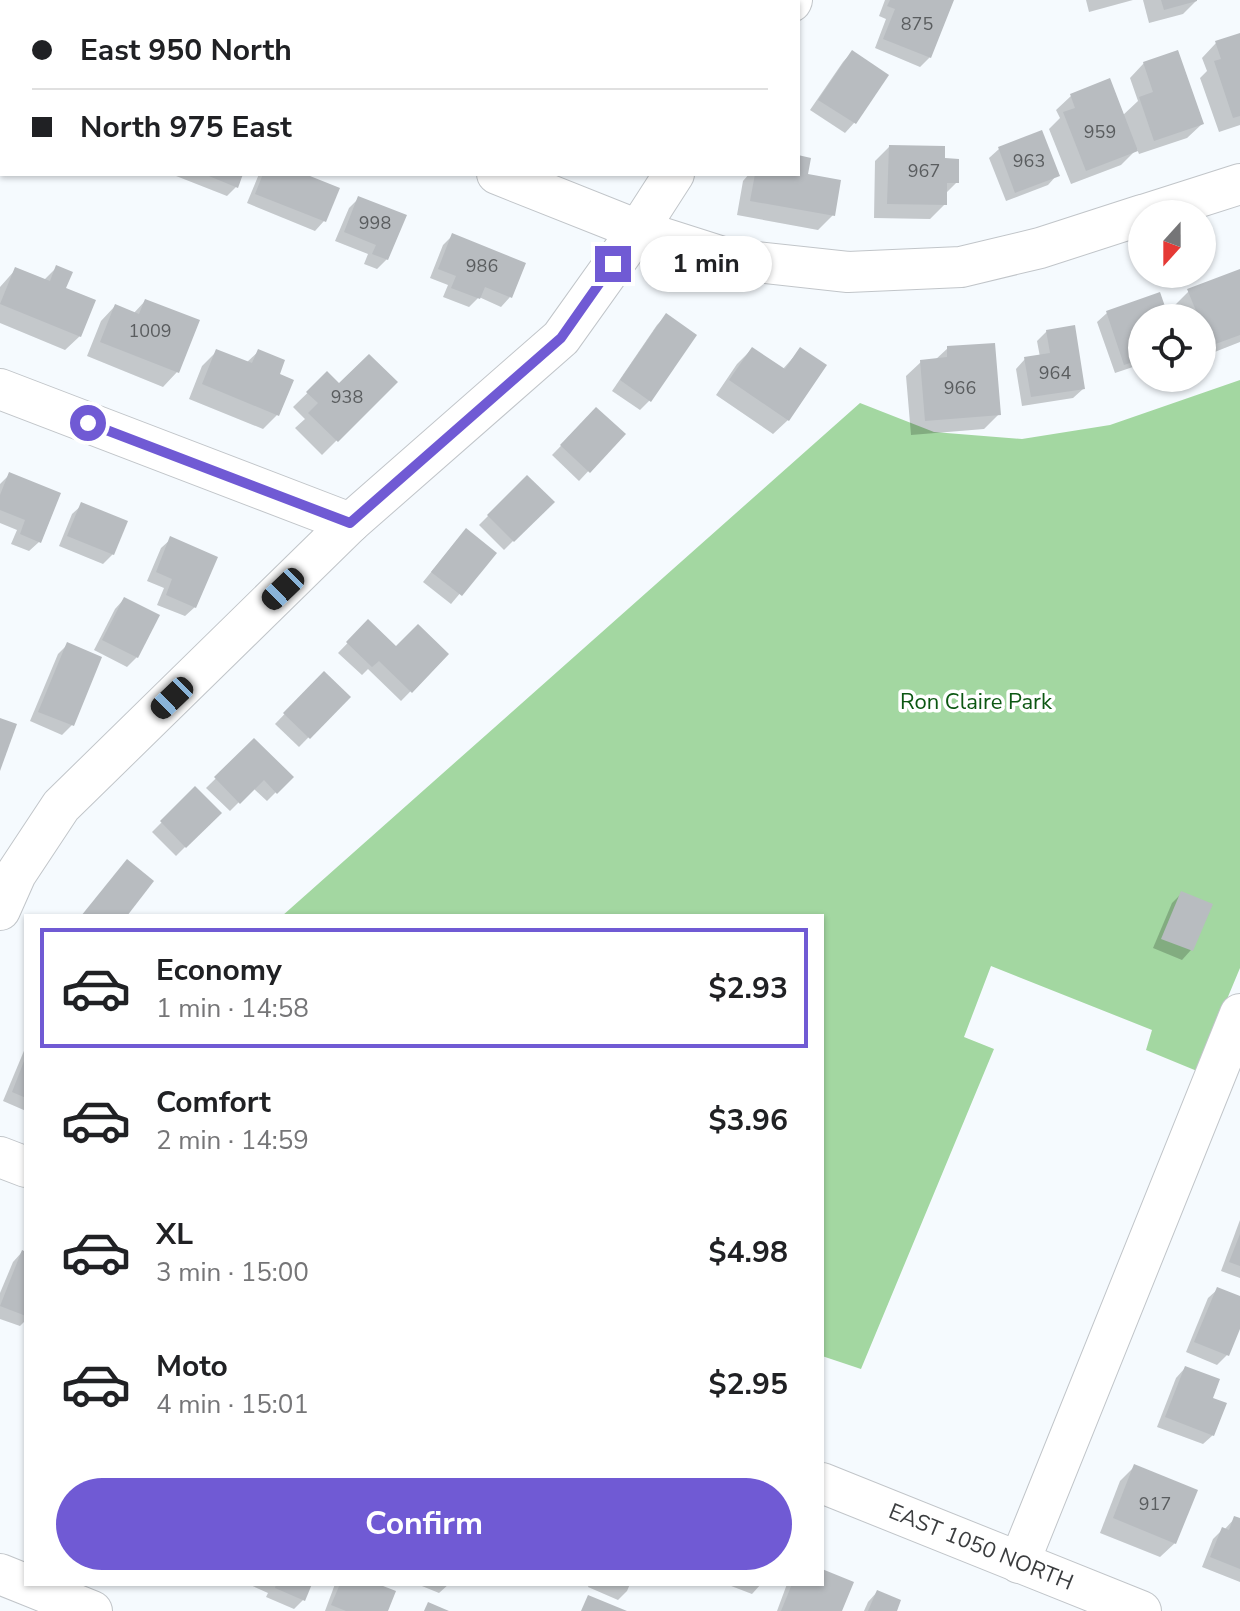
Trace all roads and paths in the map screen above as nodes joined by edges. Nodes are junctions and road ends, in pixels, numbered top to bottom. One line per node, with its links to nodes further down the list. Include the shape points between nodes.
1 (502, 176): 6 (street)
2 (673, 176): 6 (street)
3 (1240, 184): 4 (street)
4 (1190, 200)
5 (1128, 220): 6 (street, via 961,267 848,272 729,259)
6 (638, 230): 8 (street, via 561,338)
7 (0, 389): 8 (street)
8 (350, 523): 9 (street, via 61,806 16,874)
9 (0, 910)
10 (1240, 1014): 14 (street)
11 (0, 1157): 12 (street)
12 (24, 1166)
13 (824, 1484): 14 (street, EAST 1050 NORTH)
14 (1019, 1563): 17 (street, EAST 1050 NORTH)
15 (26, 1589): 16 (street)
16 (92, 1611)
17 (1141, 1611)

